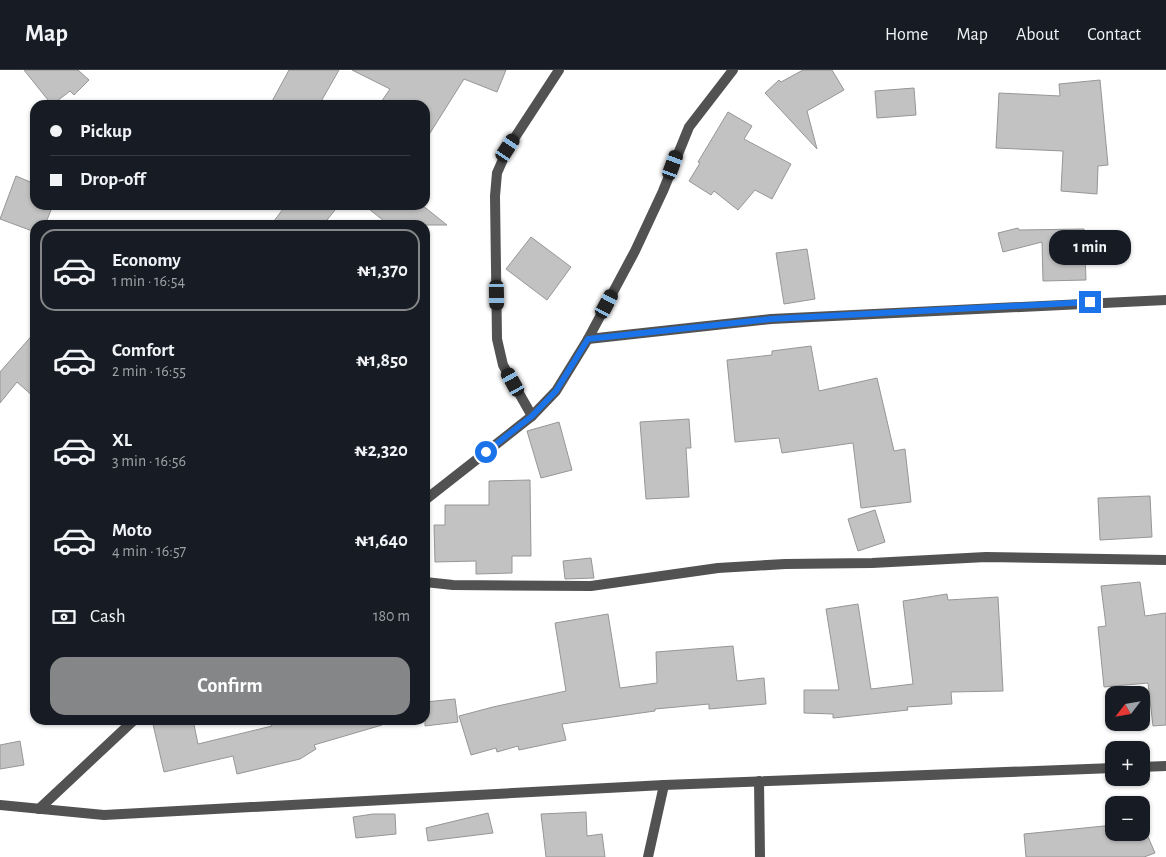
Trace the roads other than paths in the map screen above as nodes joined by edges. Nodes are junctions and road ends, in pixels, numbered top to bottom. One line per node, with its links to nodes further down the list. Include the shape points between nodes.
1 (559, 70): 5 (street, via 508,148 497,173 495,196 497,340 503,365)
2 (733, 70): 4 (street, via 689,127 639,243)
3 (1166, 300): 4 (street, via 771,319)
4 (588, 339): 5 (street, via 556,391)
5 (532, 416): 6 (street)
6 (430, 496)
7 (1166, 560): 8 (street, via 986,557 718,568 591,586)
8 (430, 583)
9 (129, 725): 16 (street)
10 (1166, 766): 11 (street)
11 (1150, 767)
12 (1105, 768): 13 (street)
13 (759, 781): 14 (street); 18 (street)
14 (664, 784): 16 (street, via 104,815); 17 (street)
15 (0, 805): 16 (street)
16 (39, 809)
17 (648, 857)
18 (760, 857)

